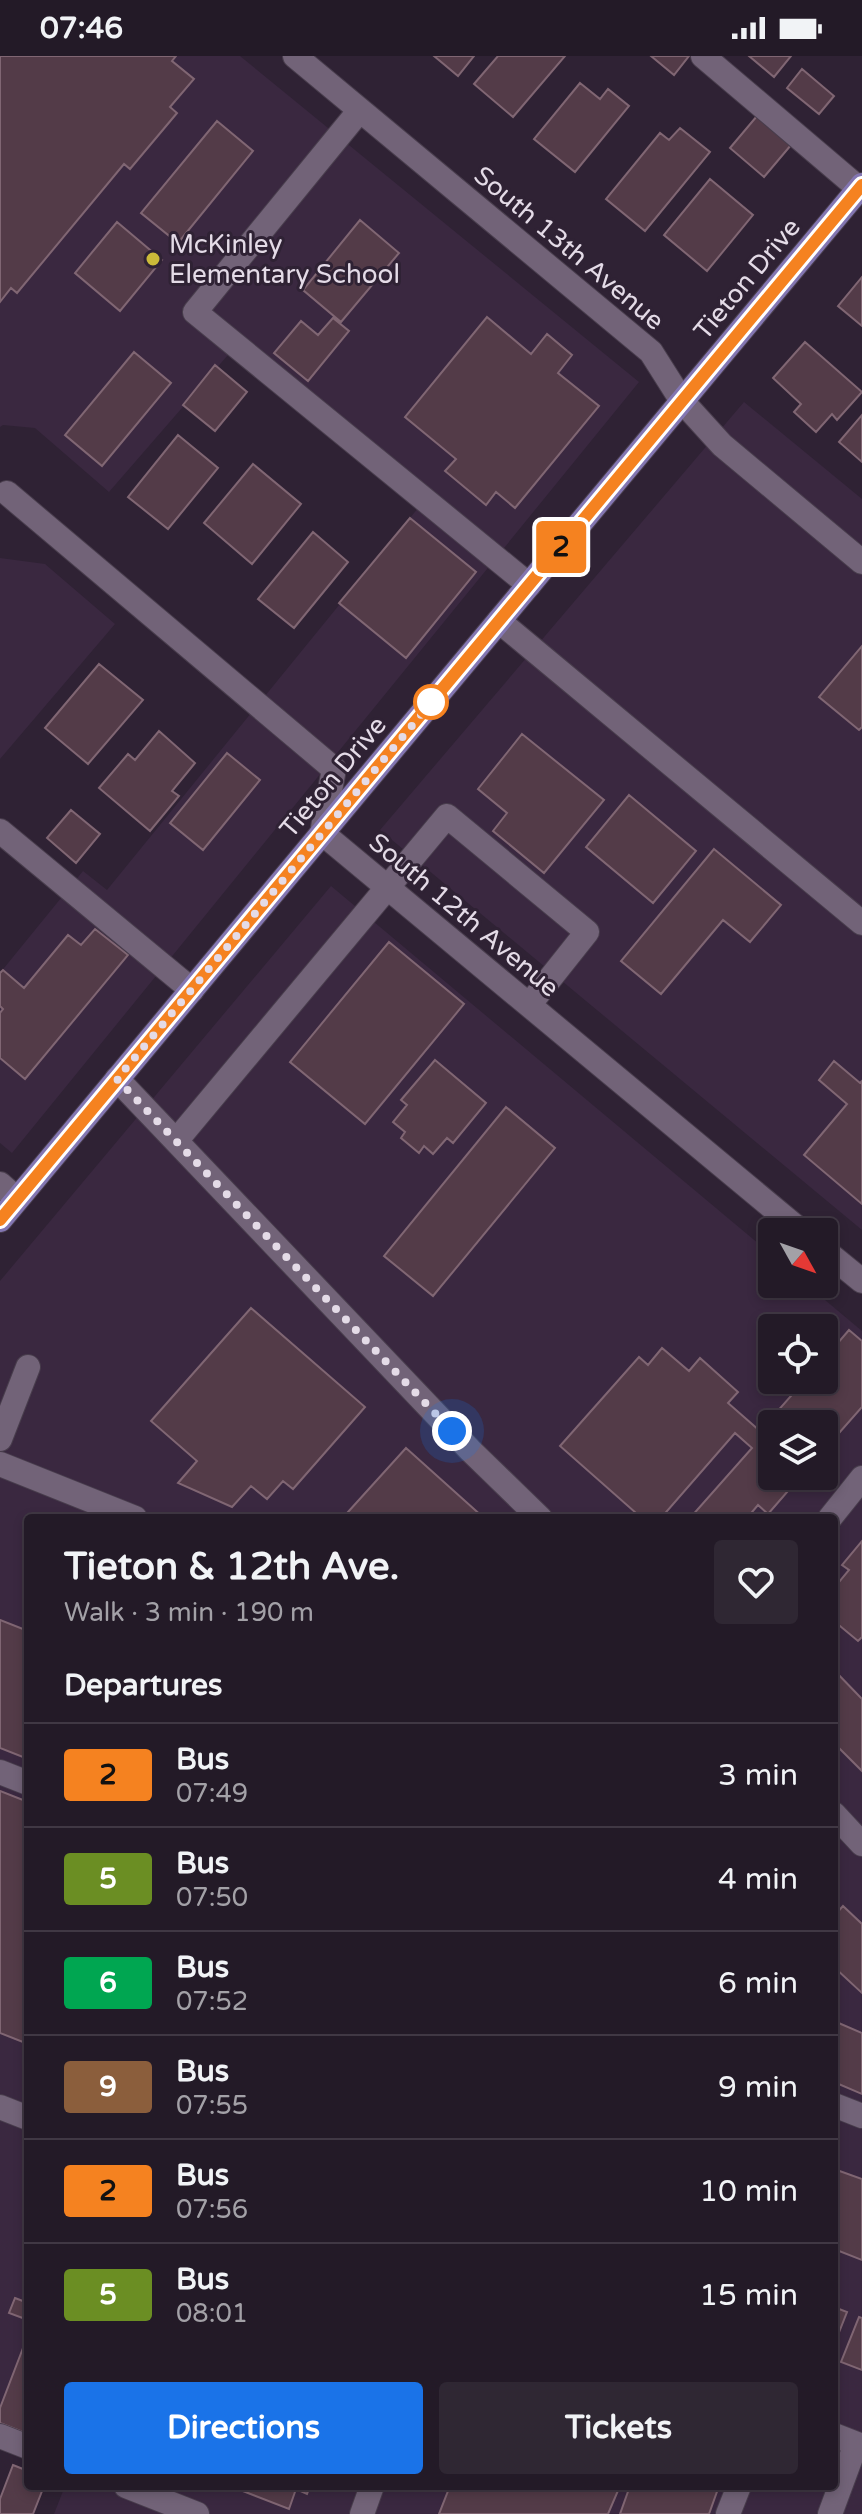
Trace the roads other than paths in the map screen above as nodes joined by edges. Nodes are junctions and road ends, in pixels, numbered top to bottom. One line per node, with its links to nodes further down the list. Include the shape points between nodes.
1 (295, 56): 3 (street, South 13th Avenue)
2 (703, 56): 4 (street)
3 (360, 110): 5 (street, South 13th Avenue, via 651,352); 8 (street, via 195,312)
4 (861, 188): 5 (main road, Tieton Drive)
5 (682, 401): 7 (street, South 13th Avenue, via 722,445); 8 (main road, Tieton Drive)
6 (7, 493): 11 (street, via 334,769)
7 (862, 562)
8 (529, 585): 9 (main road, Tieton Drive)
9 (499, 621): 11 (main road, Tieton Drive); 13 (street)
10 (0, 831): 14 (street)
11 (322, 833): 12 (street, South 12th Avenue); 14 (main road, Tieton Drive)
12 (389, 889): 15 (street, South 12th Avenue); 15 (street, via 447,816 587,932); 17 (street)
13 (862, 923)
14 (192, 990): 16 (main road, Tieton Drive)
15 (529, 1005): 19 (street, South 12th Avenue)
16 (117, 1079): 17 (street); 18 (main road, Tieton Drive)
17 (176, 1141): 28 (street)
18 (9, 1192): 20 (main road, Tieton Drive)
19 (785, 1218)
20 (0, 1220)
21 (838, 1261): 22 (street)
22 (862, 1281)
23 (28, 1367): 24 (street)
24 (0, 1439)
25 (0, 1464): 27 (street)
26 (862, 1478): 29 (street)
27 (125, 1514)
28 (536, 1514)
29 (833, 1514)
30 (0, 1772): 31 (street)
31 (24, 1781)
32 (838, 1818): 33 (street)
33 (862, 1844)
34 (0, 2107): 36 (street)
35 (838, 2107): 37 (street)
36 (24, 2116)
37 (862, 2116)
38 (0, 2436): 40 (street)
39 (851, 2442): 41 (street)
40 (24, 2445)
41 (838, 2487)
42 (371, 2490): 47 (street)
43 (737, 2490): 48 (street)
44 (837, 2490): 49 (street)
45 (136, 2498): 46 (street)
46 (197, 2514)
47 (362, 2514)
48 (728, 2514)
49 (830, 2514)

